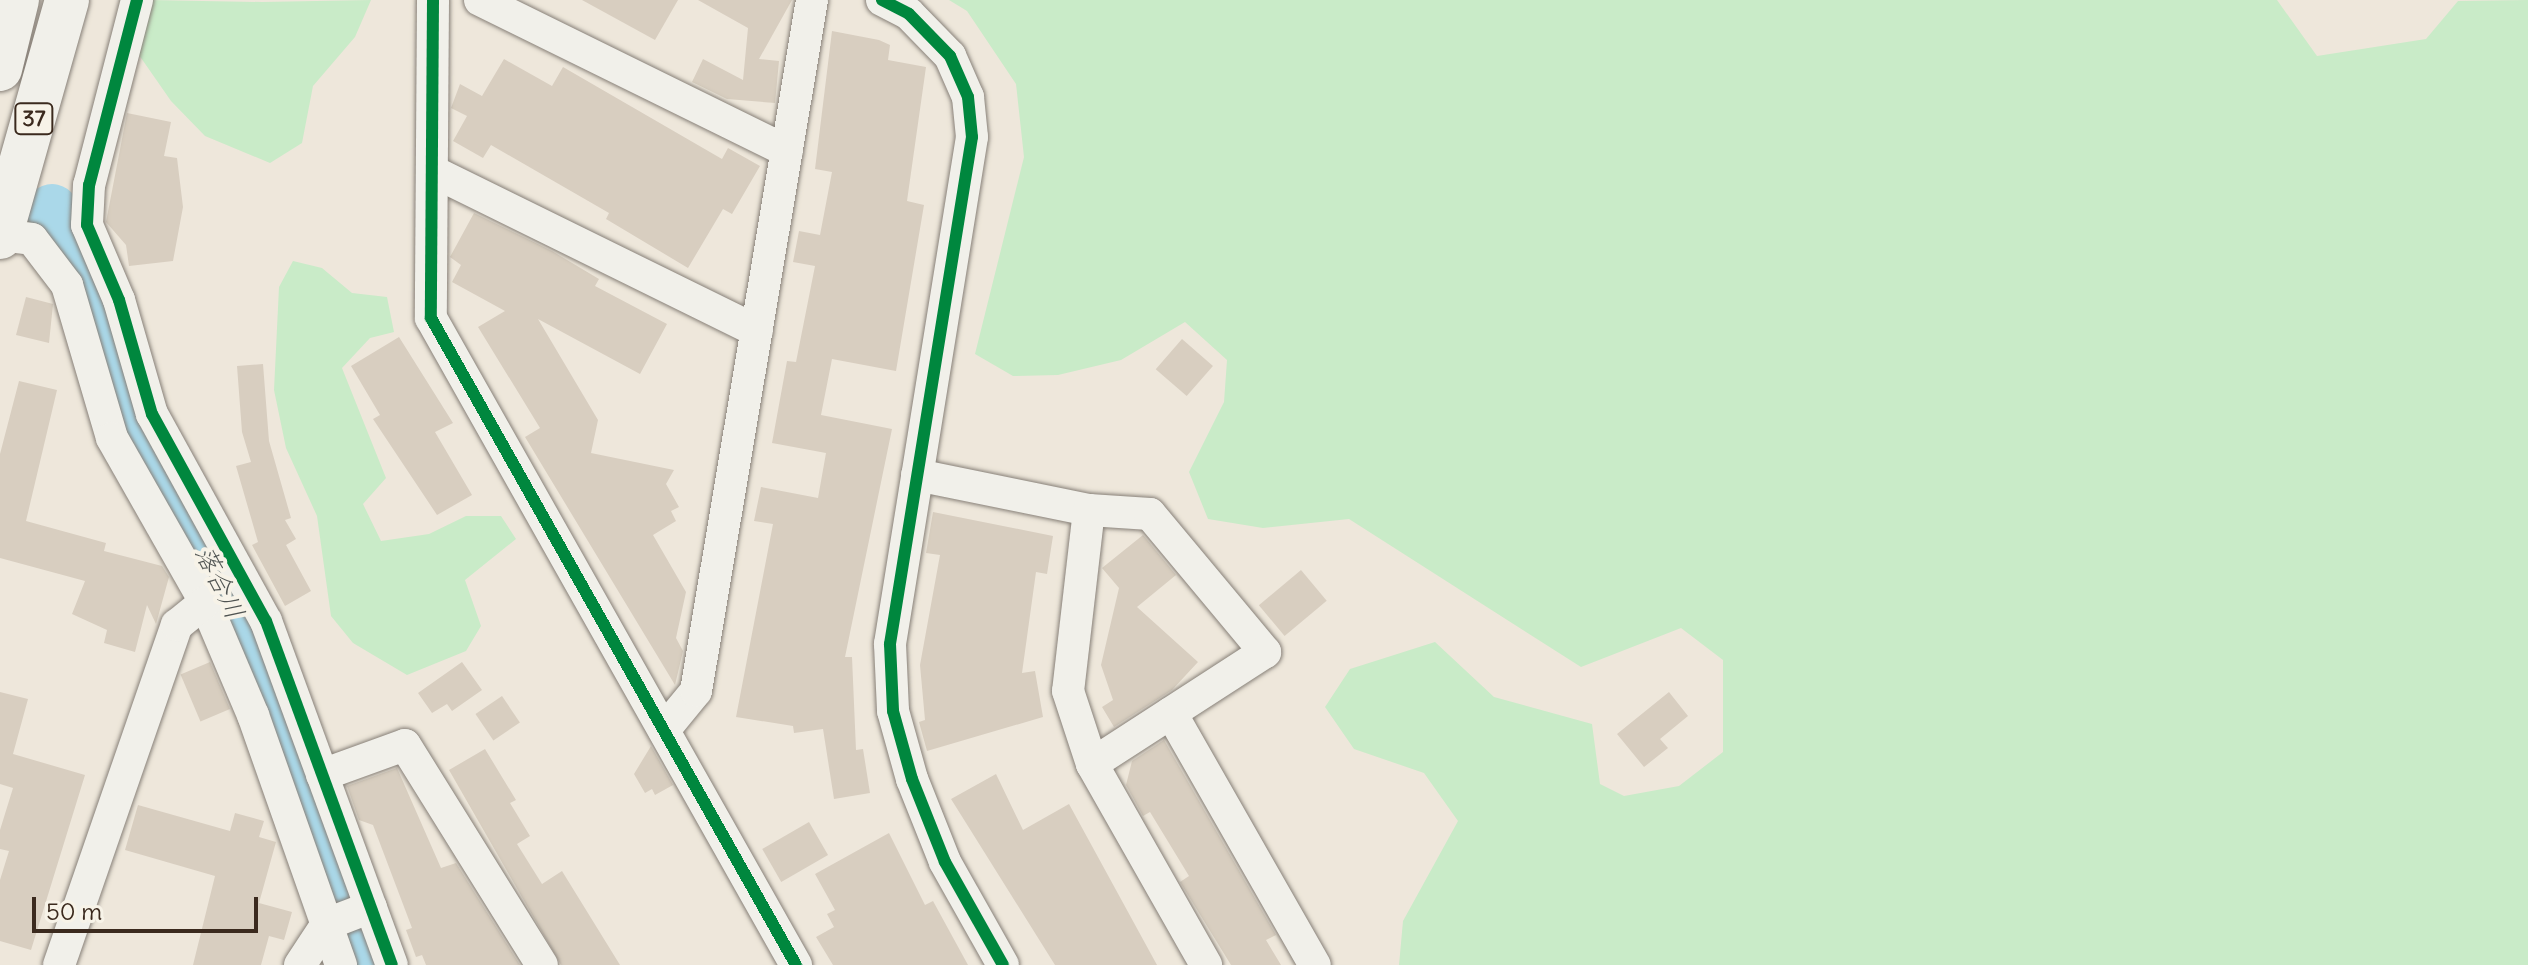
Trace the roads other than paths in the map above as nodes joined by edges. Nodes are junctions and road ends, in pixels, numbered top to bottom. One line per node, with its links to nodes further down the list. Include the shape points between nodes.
1 (17, 0): 8 (main road, 37)
2 (67, 0): 11 (main road, 37)
3 (137, 0): 19 (street, via 89,185 87,225 119,300 152,414 266,621)
4 (433, 0): 10 (street)
5 (480, 0): 9 (street)
6 (812, 0): 9 (street)
7 (882, 0): 13 (street, via 909,14 950,56 968,97 972,137)
8 (0, 69)
9 (787, 151): 12 (street)
10 (432, 171): 12 (street); 17 (street, via 431,318)
11 (0, 236): 15 (street, via 32,239 67,285 112,438)
12 (757, 331): 17 (street, via 696,691)
13 (917, 475): 14 (street); 27 (street, via 890,644 893,711 945,862)
14 (1089, 510): 16 (street, via 1150,514 1265,652); 18 (street, via 1068,691)
15 (205, 602): 20 (street); 21 (street, via 177,625)
16 (1171, 713): 18 (street); 29 (street)
17 (664, 730): 26 (street)
18 (1092, 764): 28 (street)
19 (322, 775): 20 (street); 25 (street, via 405,745)
20 (350, 915): 22 (street); 23 (street); 24 (street)
21 (59, 965)
22 (300, 965)
23 (341, 965)
24 (392, 965)
25 (542, 965)
26 (796, 965)
27 (1003, 965)
28 (1206, 965)
29 (1315, 965)

